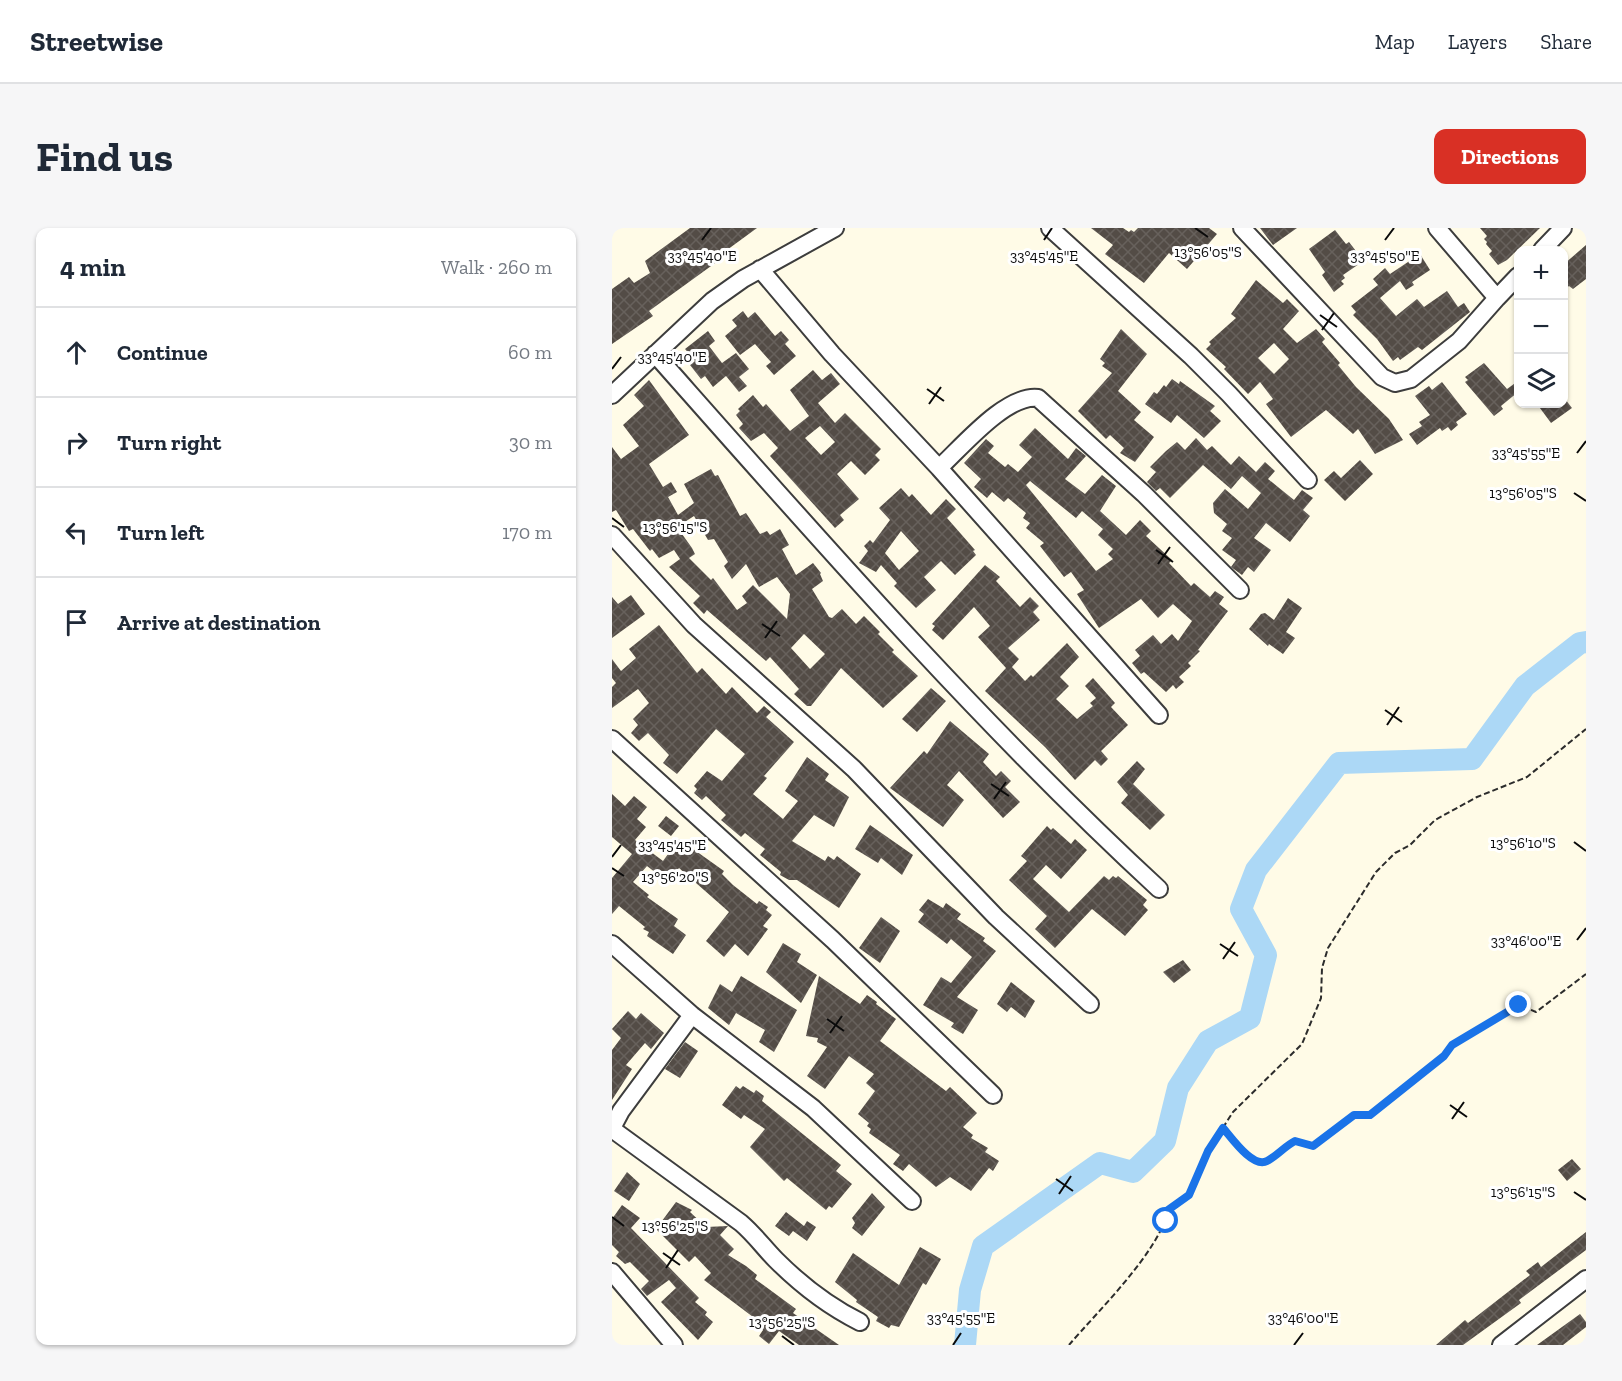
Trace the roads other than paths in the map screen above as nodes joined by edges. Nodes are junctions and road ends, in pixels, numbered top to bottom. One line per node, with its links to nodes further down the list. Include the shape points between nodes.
1 (835, 228): 7 (street)
2 (1050, 228): 13 (street, via 1191,356)
3 (1242, 228): 9 (street, via 1388,382 1411,379 1460,341)
4 (1437, 228): 9 (street)
5 (1563, 228): 6 (street)
6 (1546, 246)
7 (760, 269): 10 (street, via 712,301); 12 (street, via 832,354)
8 (1514, 280): 9 (street)
9 (1497, 298)
10 (655, 354): 11 (street); 18 (street, via 1069,806)
11 (612, 395)
12 (939, 468): 15 (street, via 1008,406 1024,398 1038,398 1144,494); 16 (street)
13 (1308, 480)
14 (612, 535): 20 (street, via 694,625 855,769 996,917)
15 (1240, 590)
16 (1159, 715)
17 (612, 739): 22 (street, via 833,940)
18 (1159, 889)
19 (612, 944): 21 (street)
20 (1090, 1004)
21 (692, 1016): 23 (street); 25 (street, via 813,1108)
22 (993, 1095)
23 (612, 1128): 24 (street); 28 (street, via 741,1223 796,1280 830,1306)
24 (612, 1145)
25 (912, 1201)
26 (612, 1272): 29 (street)
27 (1586, 1279): 30 (street)
28 (860, 1322)
29 (674, 1345)
30 (1501, 1345)

